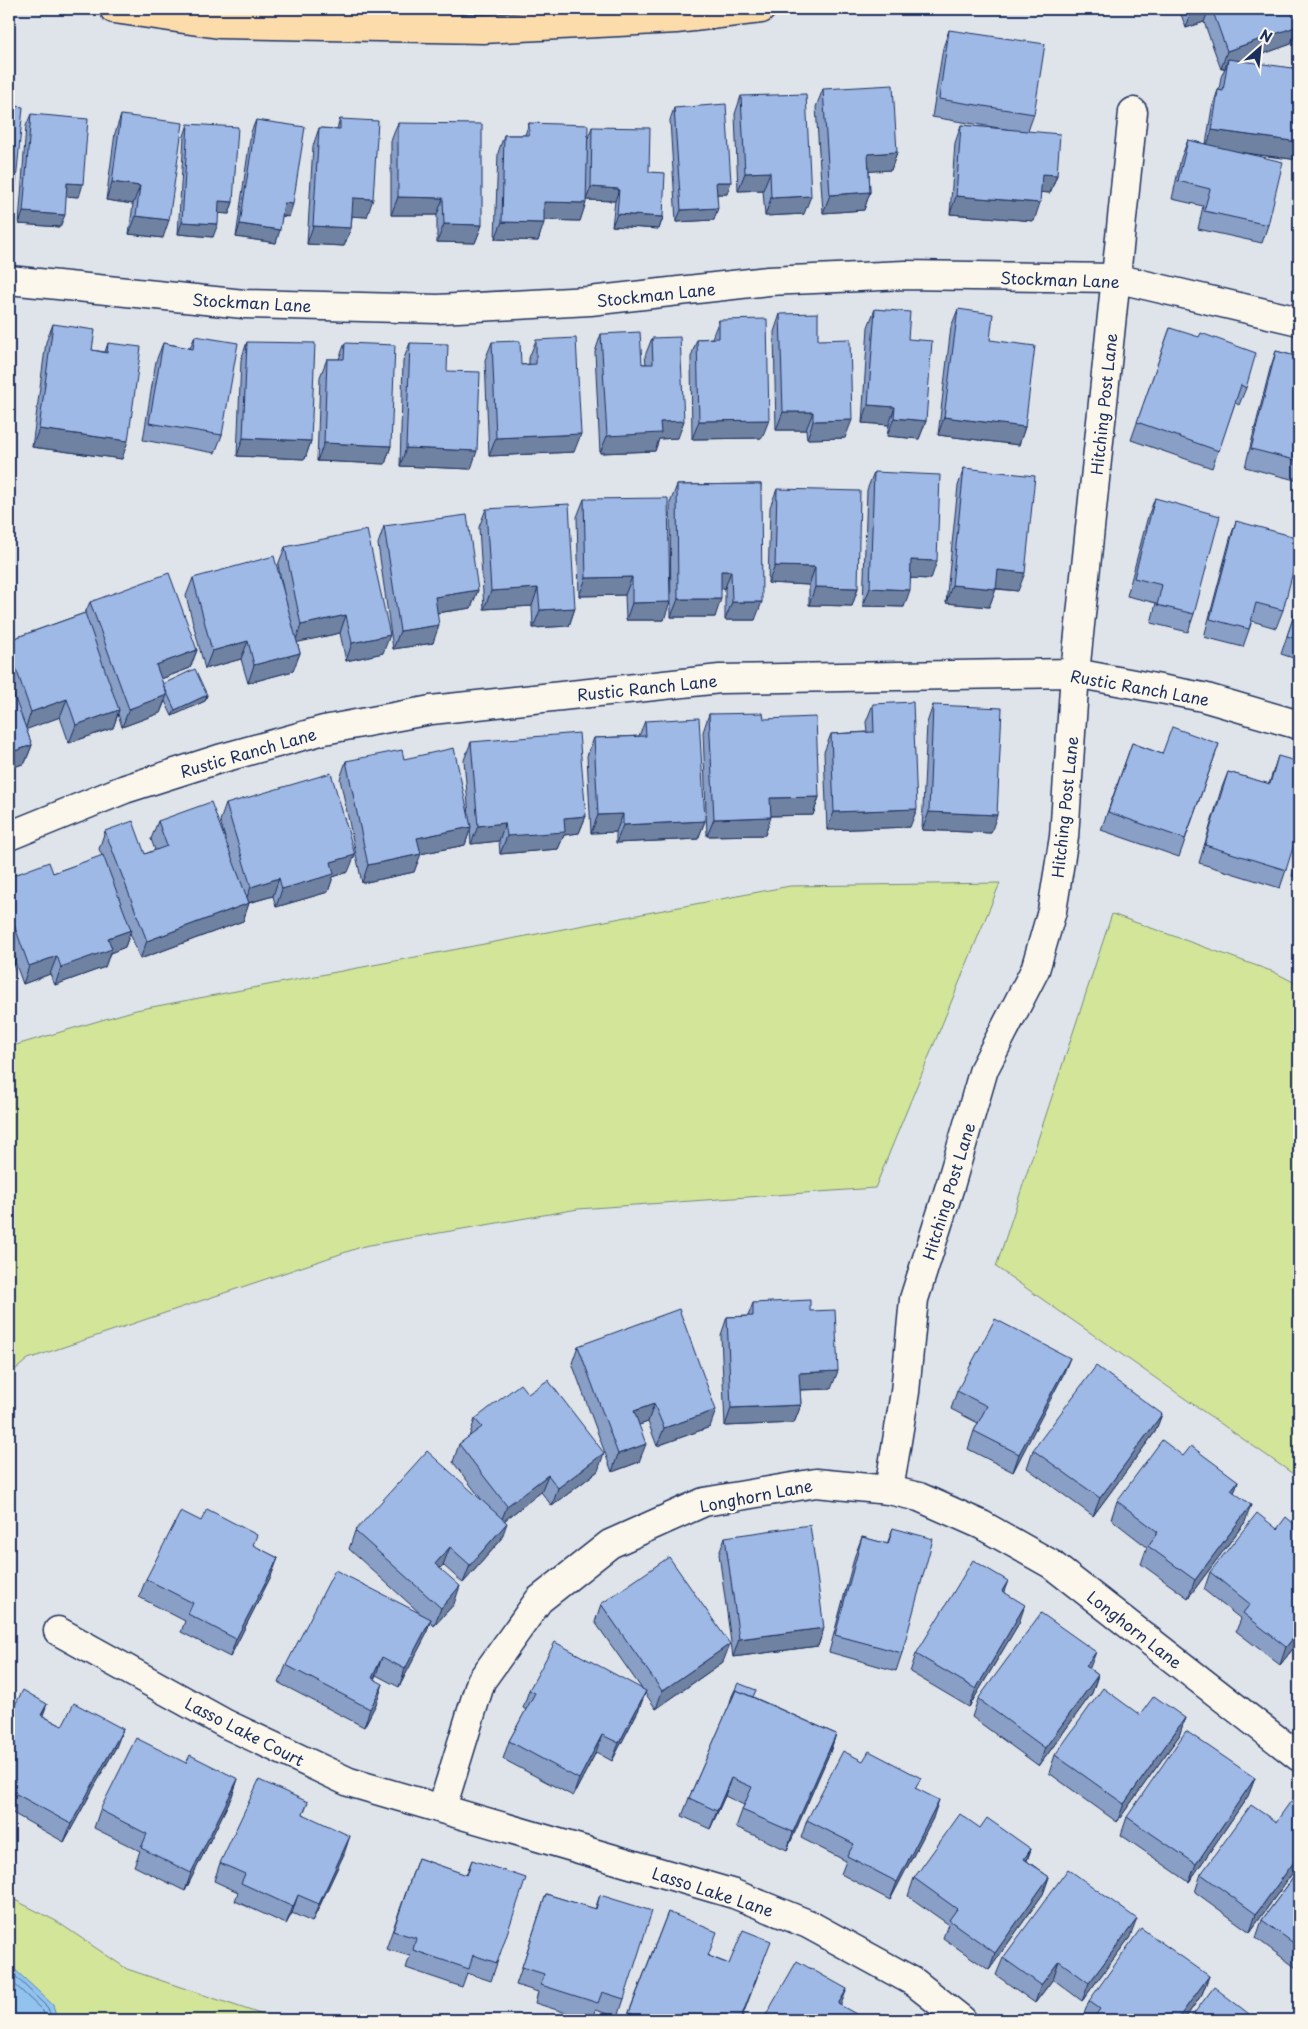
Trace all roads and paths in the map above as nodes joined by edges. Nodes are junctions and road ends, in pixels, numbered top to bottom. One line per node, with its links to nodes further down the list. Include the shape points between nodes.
1 (114, 9): 2 (main road, via 219,24 483,29 676,19)
2 (761, 9)
3 (1133, 112): 4 (street, Hitching Post Lane)
4 (1115, 278): 5 (street, Stockman Lane, via 896,275 768,281 590,301 438,309 244,304); 6 (street, Stockman Lane); 7 (street, Hitching Post Lane)
5 (9, 280)
6 (1299, 321)
7 (1075, 673): 8 (street, Rustic Ranch Lane, via 1204,697); 9 (street, Rustic Ranch Lane, via 720,679 431,710 324,730 219,759 125,789); 10 (street, Hitching Post Lane, via 1064,837 1052,911 1035,970 984,1069 914,1299 905,1392)
8 (1299, 725)
9 (9, 836)
10 (889, 1490): 12 (street, Longhorn Lane, via 919,1497 982,1525 1051,1564); 13 (street, Longhorn Lane, via 816,1483 704,1502 610,1544 539,1600 481,1680)
11 (58, 1631): 13 (street, Lasso Lake Court, via 226,1724 349,1782)
12 (1299, 1757)
13 (442, 1808): 14 (street, Lasso Lake Lane, via 734,1894 808,1924 914,1982)
14 (962, 2020)

